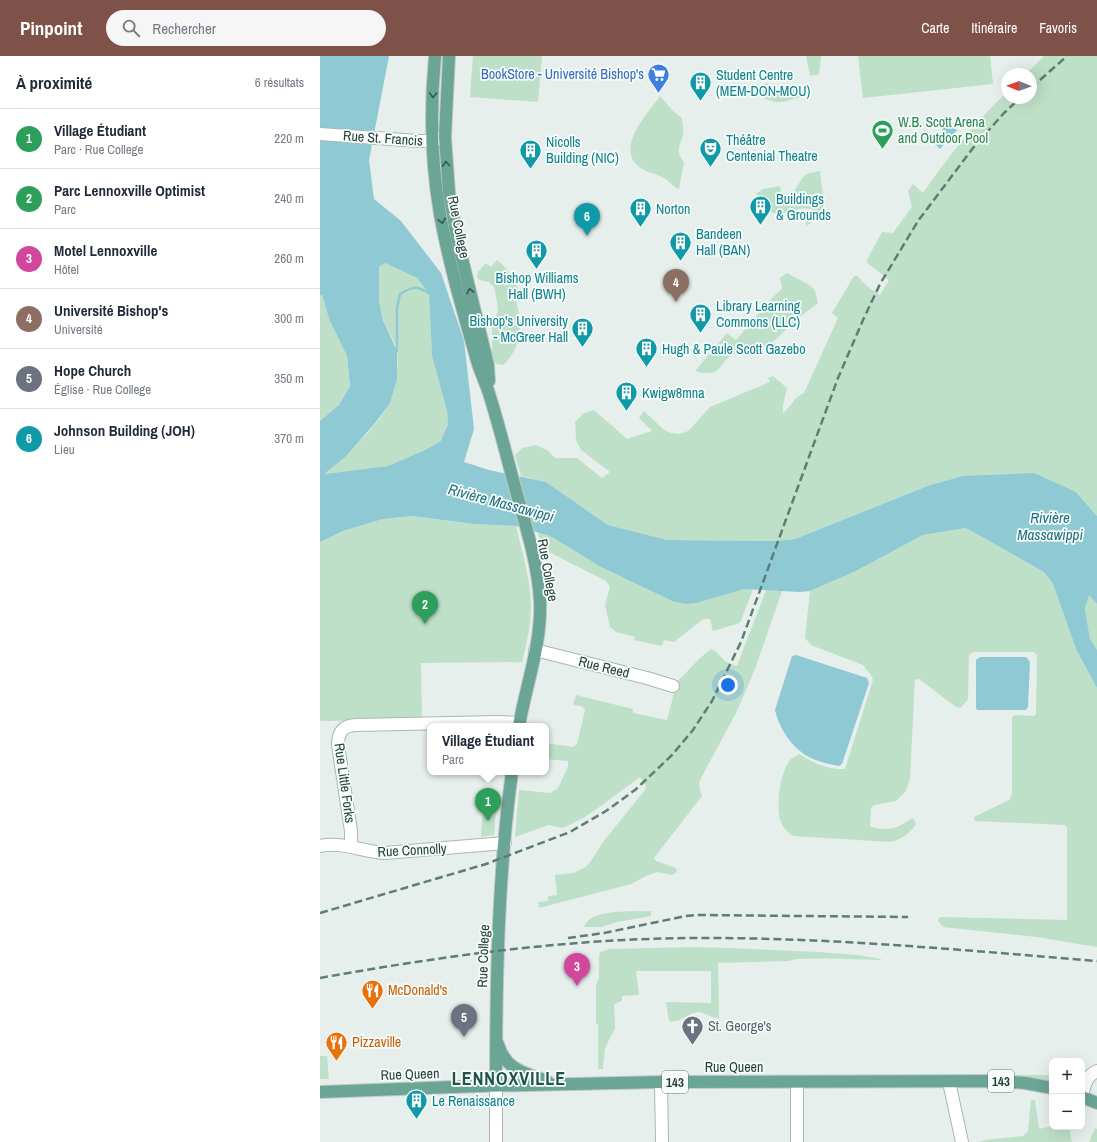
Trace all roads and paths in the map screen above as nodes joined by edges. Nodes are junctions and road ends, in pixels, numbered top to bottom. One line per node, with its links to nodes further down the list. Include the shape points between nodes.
1 (435, 56): 5 (main road, Rue College, one-way to 5)
2 (449, 56): 4 (main road, Rue College)
3 (320, 134): 5 (street, Rue St. Francis)
4 (445, 137): 5 (street, Rue St. Francis); 6 (main road, Rue College, one-way to 4, via 488,365 452,214)
5 (432, 141): 6 (main road, Rue College, one-way to 6, via 437,195 446,242 479,366)
6 (491, 398): 7 (main road, Rue College, via 528,537 539,590 540,617)
7 (535, 650): 8 (street, Rue Reed); 11 (main road, Rue College)
8 (673, 686)
9 (451, 723): 10 (street, Rue Little Forks)
10 (506, 723)
11 (519, 723)
12 (427, 724): 16 (street, Rue Little Forks, via 355,725 342,729 338,745 351,831)
13 (512, 775): 14 (main road, Rue College)
14 (505, 843): 16 (street, Rue Connolly, via 385,853); 17 (main road, Rue College, via 498,945)
15 (320, 846): 16 (street, Rue Connolly, via 338,844)
16 (351, 848)
17 (496, 1037): 22 (main road, via 502,1055 512,1067); 23 (main road, Rue College)
18 (1097, 1071): 26 (street, via 1086,1081)
19 (661, 1082): 20 (main road, Rue Queen / 143); 22 (main road, Rue Queen / 143); 30 (street)
20 (796, 1082): 21 (main road, Rue Queen / 143); 31 (street)
21 (948, 1082): 24 (main road, Rue Queen / 143, via 999,1081); 32 (street)
22 (554, 1084): 23 (main road, Rue Queen / 143)
23 (496, 1085): 25 (main road, Rue Queen / 143); 29 (street, Rue College)
24 (1049, 1087)
25 (320, 1092)
26 (1083, 1094)
27 (1085, 1098): 28 (main road)
28 (1097, 1103)
29 (496, 1142)
30 (662, 1142)
31 (797, 1142)
32 (962, 1142)

